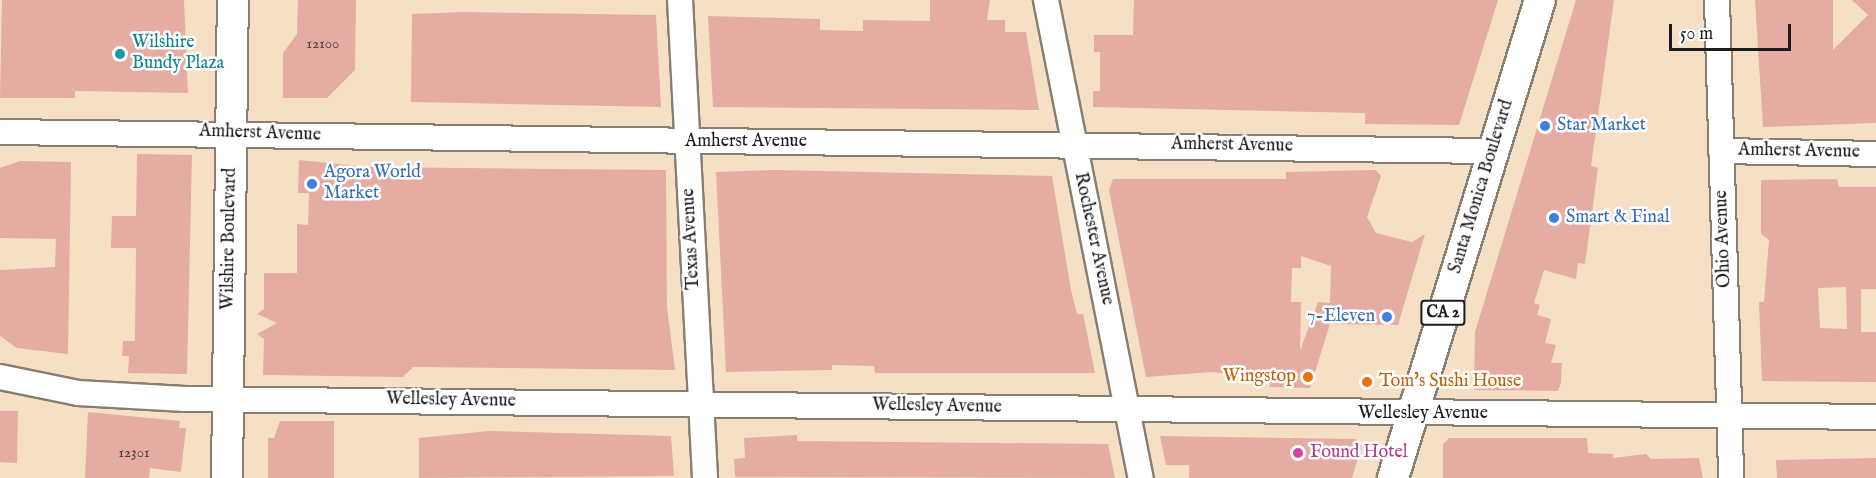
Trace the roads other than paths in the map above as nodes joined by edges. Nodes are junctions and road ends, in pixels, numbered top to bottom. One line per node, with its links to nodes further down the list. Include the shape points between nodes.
1 (233, 0): 7 (main road, Wilshire Boulevard)
2 (680, 0): 8 (street, Texas Avenue)
3 (1046, 0): 9 (street, Rochester Avenue)
4 (1540, 0): 10 (main road, Santa Monica Boulevard / CA 2)
5 (1717, 0): 11 (street, Ohio Avenue)
6 (0, 132): 7 (street, Amherst Avenue)
7 (231, 132): 8 (street, Amherst Avenue); 14 (main road, Wilshire Boulevard)
8 (687, 141): 9 (street, Amherst Avenue); 15 (street, Texas Avenue)
9 (1073, 144): 10 (street, Amherst Avenue); 16 (street, Rochester Avenue)
10 (1492, 151): 17 (main road, Santa Monica Boulevard / CA 2)
11 (1721, 151): 12 (street, Amherst Avenue); 18 (street, Ohio Avenue)
12 (1876, 154)
13 (0, 376): 14 (street, Wellesley Avenue, via 78,393)
14 (228, 399): 15 (street, Wellesley Avenue); 20 (main road, Wilshire Boulevard)
15 (700, 404): 16 (street, Wellesley Avenue); 21 (street, Texas Avenue)
16 (1128, 412): 17 (street, Wellesley Avenue); 22 (street, Rochester Avenue)
17 (1411, 415): 18 (street, Wellesley Avenue); 23 (main road, Santa Monica Boulevard / CA 2)
18 (1730, 416): 19 (street, Wellesley Avenue); 24 (street, Ohio Avenue)
19 (1876, 417)
20 (227, 478)
21 (705, 478)
22 (1142, 478)
23 (1393, 478)
24 (1731, 478)

